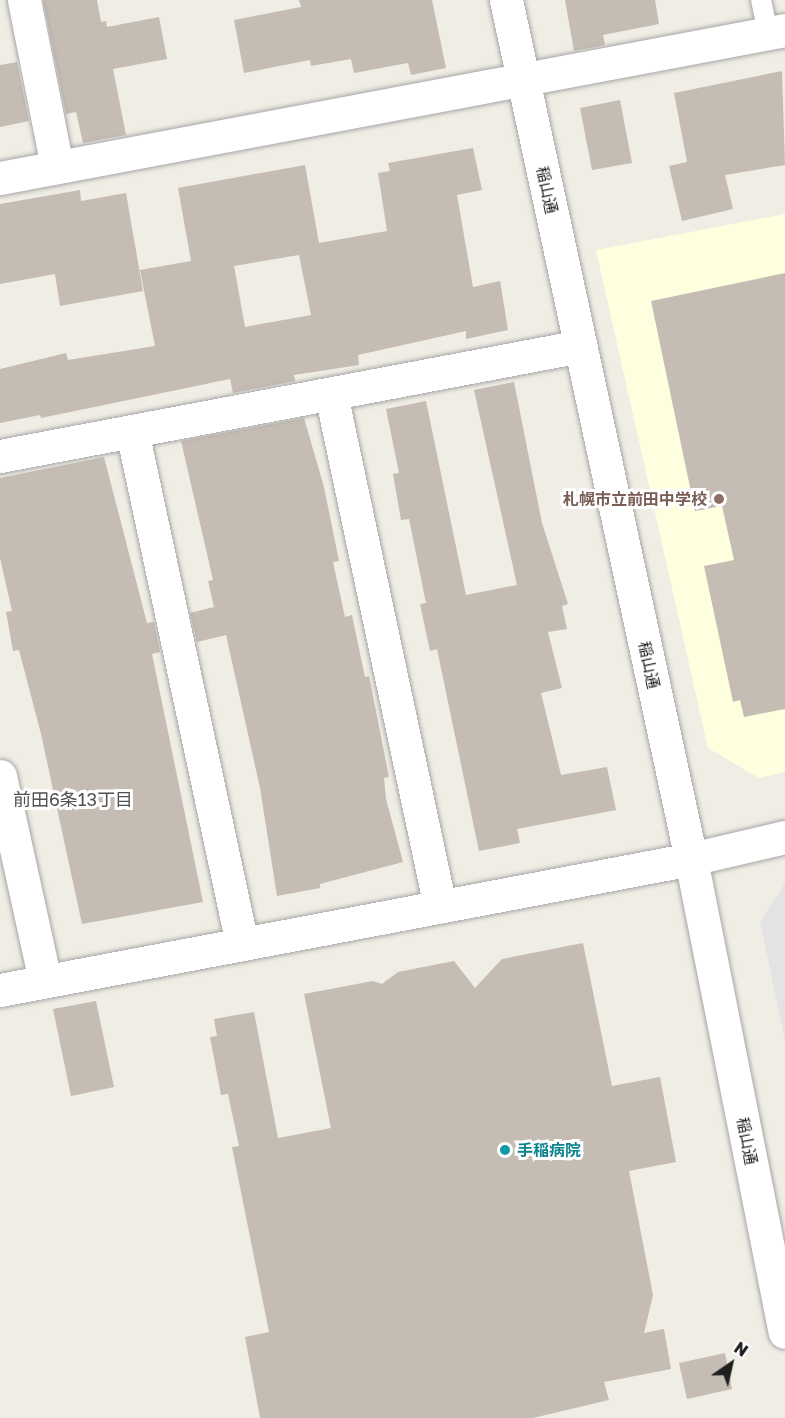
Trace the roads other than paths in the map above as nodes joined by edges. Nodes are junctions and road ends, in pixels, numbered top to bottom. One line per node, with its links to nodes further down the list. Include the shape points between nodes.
1 (24, 0): 6 (street)
2 (506, 0): 5 (street, 稲山通)
3 (761, 0): 4 (lane)
4 (776, 31): 5 (street)
5 (523, 77): 6 (street); 8 (street, 稲山通)
6 (57, 167): 7 (street)
7 (0, 178)
8 (581, 346): 9 (street); 14 (street, 稲山通)
9 (331, 394): 10 (street); 15 (street)
10 (132, 431): 11 (street); 16 (street)
11 (0, 456)
12 (0, 776): 17 (street)
13 (785, 837): 14 (street)
14 (691, 859): 15 (street); 19 (street, 稲山通)
15 (440, 907): 16 (street)
16 (242, 944): 17 (street)
17 (45, 981): 18 (street)
18 (0, 990)
19 (785, 1332)

